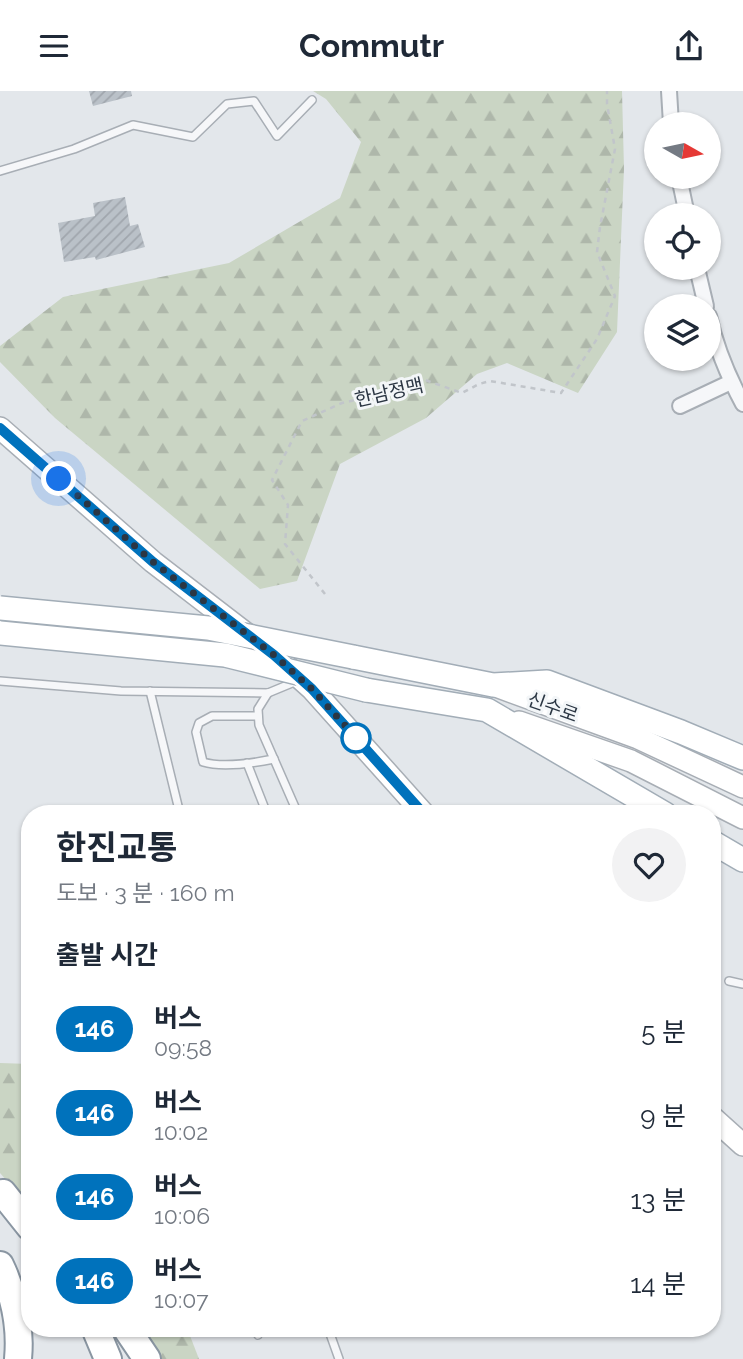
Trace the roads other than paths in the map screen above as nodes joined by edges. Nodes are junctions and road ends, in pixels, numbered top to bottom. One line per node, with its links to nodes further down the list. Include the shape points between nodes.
1 (669, 91): 3 (street)
2 (312, 100): 4 (lane, via 277,136 254,101 228,104 193,137 133,125)
3 (670, 112)
4 (0, 171)
5 (721, 355): 6 (street)
6 (731, 382): 7 (street); 8 (street)
7 (743, 404)
8 (680, 406)
9 (0, 428): 12 (street, via 153,562)
10 (0, 608): 14 (main road, 신수로, bridge, via 208,628)
11 (0, 633): 17 (main road, 신수로, bridge, via 225,655 366,690)
12 (300, 679): 16 (lane); 26 (street)
13 (0, 681): 15 (lane)
14 (493, 685): 19 (main road, via 547,682); 22 (street, 신수로, via 638,738)
15 (150, 691): 16 (lane); 23 (lane)
16 (268, 693): 18 (lane)
17 (487, 711): 27 (main road); 28 (street, 신수로, via 631,761)
18 (258, 716): 20 (lane); 21 (lane, via 212,716 199,723 196,732 203,762)
19 (743, 758)
20 (274, 759): 21 (lane); 25 (lane)
21 (247, 763): 24 (lane)
22 (743, 787)
23 (178, 805)
24 (263, 805)
25 (294, 805)
26 (416, 805)
27 (649, 805)
28 (717, 805)
29 (721, 807): 30 (street, 신수로)
30 (743, 818)
31 (721, 847): 32 (main road)
32 (743, 860)
33 (729, 981): 34 (lane)
34 (743, 983)
35 (721, 1125): 36 (street)
36 (743, 1145)
37 (1, 1191): 38 (highway); 39 (highway)
38 (21, 1210)
39 (21, 1216)
40 (0, 1265): 44 (highway, via 14,1301)
41 (98, 1337): 45 (highway)
42 (132, 1337): 46 (highway)
43 (331, 1337): 47 (lane)
44 (18, 1359)
45 (108, 1359)
46 (146, 1359)
47 (339, 1359)

